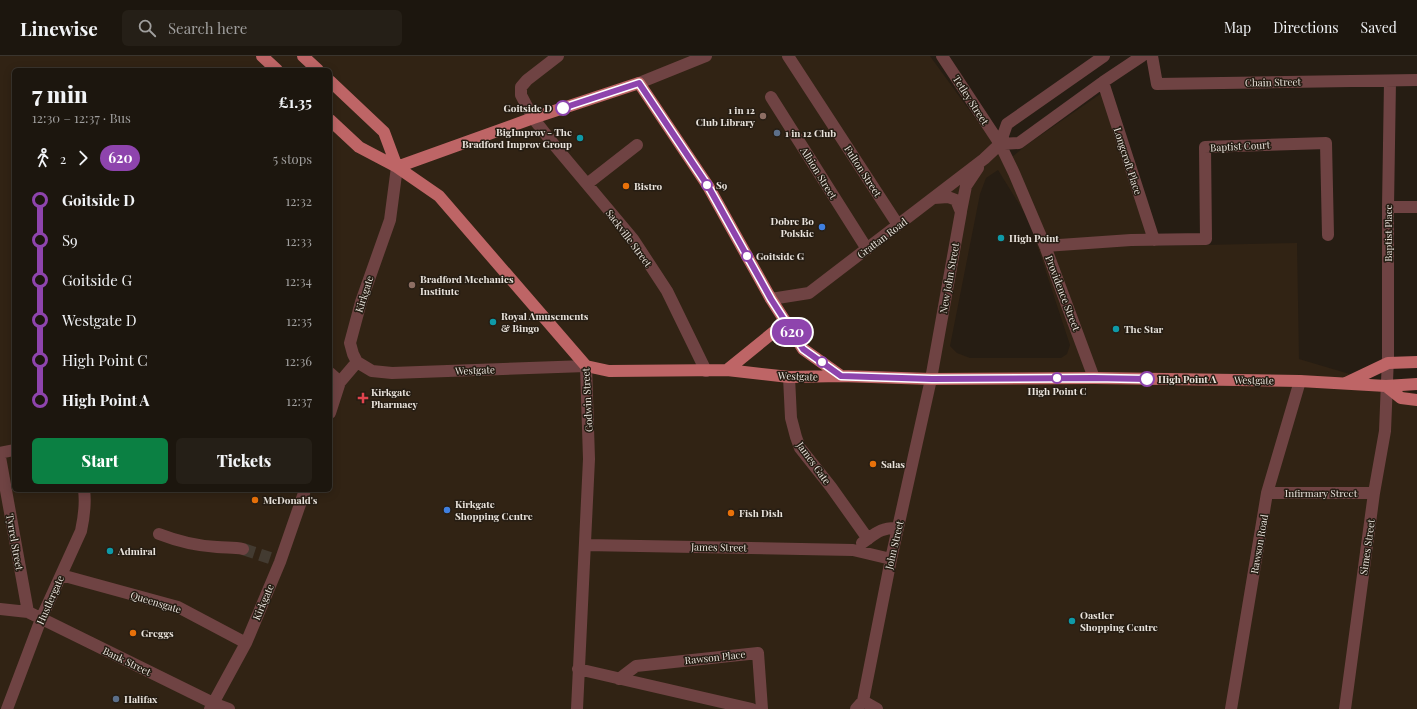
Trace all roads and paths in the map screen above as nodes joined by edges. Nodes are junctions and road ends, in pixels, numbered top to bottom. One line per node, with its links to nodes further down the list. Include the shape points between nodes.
1 (262, 56): 10 (main road)
2 (303, 56): 11 (main road)
3 (558, 56): 18 (street, Sackville Street, via 521,87 520,95)
4 (706, 56): 16 (street)
5 (788, 56): 29 (street, Fulton Street)
6 (942, 56): 20 (street, Tetley Street)
7 (1104, 56): 20 (street, Grattan Road, via 1007,124)
8 (1142, 56): 14 (street)
9 (1152, 56): 13 (street, Chain Street, via 1157,84)
10 (275, 68)
11 (316, 68)
12 (1417, 80): 13 (street, Chain Street)
13 (1390, 81): 26 (street, Baptist Place)
14 (1103, 82): 20 (street, via 1019,143); 31 (street, Longcroft Place)
15 (332, 83): 23 (main road, via 384,132)
16 (639, 83): 18 (main road); 34 (main road, via 708,186)
17 (771, 97): 33 (street, Albion Street)
18 (533, 118): 23 (main road); 24 (street, Sackville Street)
19 (332, 122): 23 (main road, Godwin Street, via 359,147)
20 (1000, 144): 22 (street, Grattan Road); 32 (street, Providence Street)
21 (637, 145): 24 (street)
22 (984, 159): 25 (street, Grattan Road); 28 (street, Grattan Road, via 966,186)
23 (397, 167): 36 (street, Kirkgate, via 390,220 361,302 350,343); 39 (main road, Godwin Street, via 446,203)
24 (587, 184): 40 (street, Sackville Street, via 633,240 667,291)
25 (934, 198): 28 (street, via 948,197 956,200); 29 (street, Grattan Road)
26 (1388, 207): 27 (street); 38 (street, Baptist Place)
27 (1417, 207)
28 (961, 212): 45 (street, New John Street)
29 (898, 225): 33 (street, Grattan Road)
30 (1328, 235): 31 (street, Baptist Court, via 1326,143 1205,147 1206,239)
31 (1154, 240): 32 (street)
32 (1045, 246): 44 (street, Providence Street)
33 (867, 249): 34 (street, Grattan Road, via 809,293)
34 (771, 299): 35 (main road)
35 (786, 322): 41 (main road); 42 (main road, via 803,349)
36 (357, 362): 39 (street, Westgate, via 372,371 392,373); 47 (street)
37 (1417, 362): 38 (main road)
38 (1388, 363): 48 (main road); 50 (street, Baptist Place)
39 (586, 366): 40 (main road, Westgate, via 609,371); 65 (street, Godwin Street, via 589,459)
40 (706, 370): 41 (main road, Westgate)
41 (727, 370): 43 (main road, Westgate)
42 (841, 376): 43 (main road, Westgate); 45 (main road, Westgate)
43 (790, 377): 64 (street, James Gate, via 791,418 800,448)
44 (1094, 378): 45 (main road, Westgate); 46 (main road, Westgate)
45 (932, 379): 62 (street, John Street)
46 (1300, 381): 48 (main road, Westgate); 60 (street, Rawson Road)
47 (335, 383): 53 (street)
48 (1345, 383): 50 (main road, Westgate)
49 (1417, 384): 50 (main road, Westgate)
50 (1386, 386): 51 (main road); 61 (street, Simes Street, via 1385,430)
51 (1401, 398): 52 (main road); 54 (main road)
52 (1417, 400)
53 (332, 401)
54 (1417, 404)
55 (12, 450): 56 (street)
56 (0, 453)
57 (0, 457): 71 (street, Tyrrel Street)
58 (84, 492): 69 (street, Hustlergate, via 85,516 81,531)
59 (304, 492): 73 (street, Kirkgate, via 275,560)
60 (1267, 492): 61 (street, Infirmary Street); 84 (street, Rawson Road)
61 (1374, 493): 85 (street, Simes Street)
62 (898, 528): 64 (street, via 886,528); 68 (street, John Street)
63 (159, 534): 66 (street, via 174,540)
64 (868, 539): 67 (street)
65 (585, 545): 67 (street, James Street); 74 (street, Godwin Street)
66 (243, 549)
67 (853, 550): 68 (street, James Street)
68 (890, 559): 76 (street, John Street)
69 (61, 575): 72 (street, Hustlergate); 73 (street, Queensgate, via 178,607)
70 (0, 609): 71 (street)
71 (28, 612): 72 (street)
72 (41, 619): 77 (street, Bank Street); 78 (street, Hustlergate)
73 (246, 643): 77 (street, Kirkgate)
74 (578, 669): 75 (street); 80 (street, Godwin Street)
75 (619, 679): 81 (street); 82 (street, Rawson Place, via 636,666 758,653)
76 (860, 705): 83 (street)
77 (212, 706): 79 (street, Bank Street)
78 (9, 708)
79 (229, 709)
80 (577, 709)
81 (752, 709)
82 (762, 709)
83 (877, 709)
84 (1230, 709)
85 (1345, 709)

